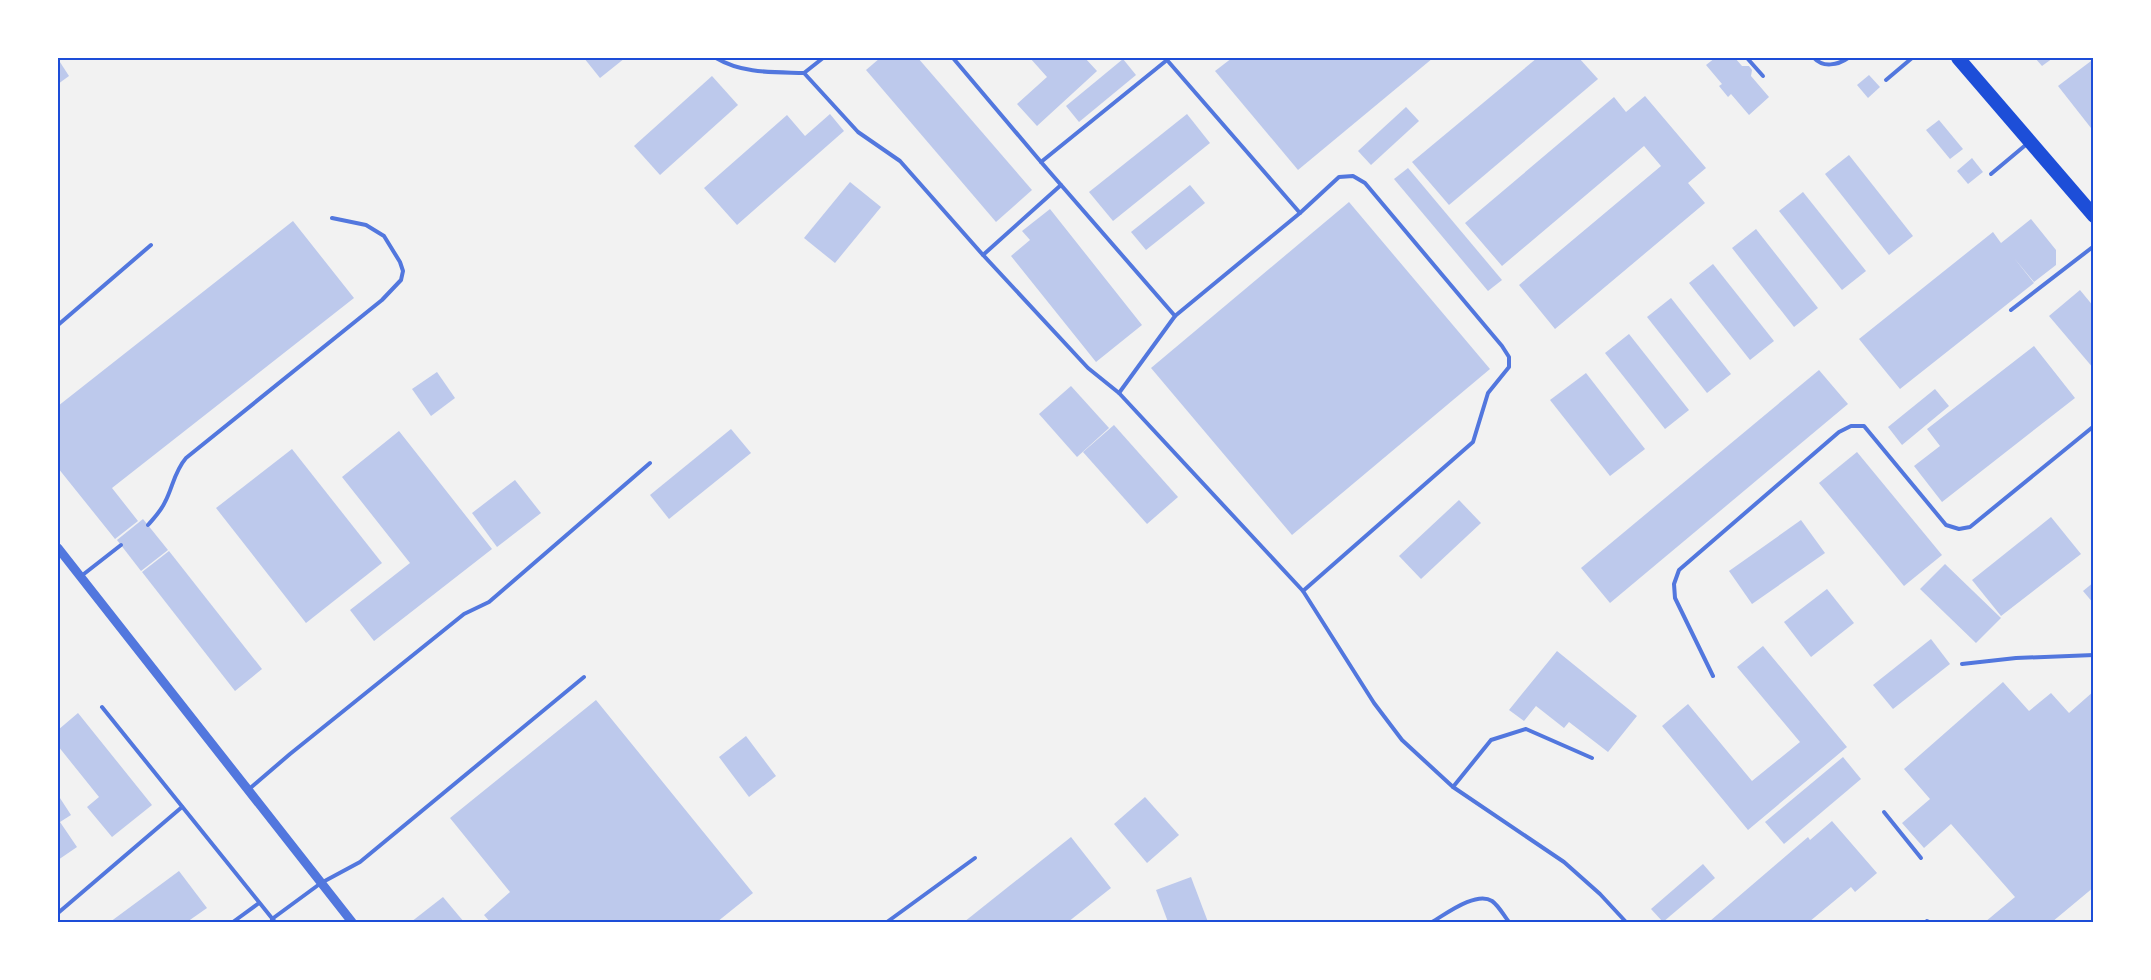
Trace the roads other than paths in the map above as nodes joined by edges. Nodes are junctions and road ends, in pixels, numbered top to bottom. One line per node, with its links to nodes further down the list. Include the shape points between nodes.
1 (716, 58): 10 (lane, via 745,69)
2 (823, 58): 10 (lane)
3 (953, 58): 14 (lane)
4 (1747, 58): 11 (lane)
5 (1814, 58): 6 (lane, via 1828,66)
6 (1848, 58)
7 (1912, 58): 12 (lane)
8 (1958, 58): 13 (highway)
9 (1167, 59): 14 (lane); 17 (lane)
10 (804, 73): 22 (lane, via 858,132 900,161)
11 (1763, 76)
12 (1886, 80)
13 (2030, 142): 15 (lane); 18 (highway)
14 (1041, 162): 16 (lane)
15 (1991, 174)
16 (1061, 186): 22 (lane); 24 (lane)
17 (1300, 213): 24 (lane); 33 (lane, via 1338,177 1353,176 1365,183 1502,346 1509,367 1488,393 1473,442)
18 (2094, 216)
19 (332, 218): 29 (lane, via 366,225 384,236 400,262 401,280 382,300 186,458 176,472 164,504)
20 (151, 245): 25 (lane)
21 (2094, 246): 23 (lane)
22 (983, 255): 26 (lane, via 1088,368)
23 (2012, 310)
24 (1175, 316): 26 (lane)
25 (58, 326)
26 (1119, 393): 33 (lane)
27 (2094, 426): 36 (lane, via 1970,527 1958,530 1946,525 1864,426 1851,426 1839,432 1679,570 1674,584 1675,598)
28 (650, 463): 41 (lane, via 489,602 464,614)
29 (148, 525)
30 (121, 545): 32 (lane)
31 (58, 548): 32 (street)
32 (80, 577): 41 (street)
33 (1303, 591): 40 (lane, via 1379,710 1402,740)
34 (2094, 655): 35 (lane)
35 (1962, 664)
36 (1713, 676)
37 (584, 677): 46 (lane, via 360,862)
38 (102, 707): 42 (lane)
39 (1592, 758): 40 (lane, via 1526,729 1491,740)
40 (1453, 787): 55 (lane, via 1564,862)
41 (248, 790): 46 (street)
42 (182, 807): 47 (lane); 48 (lane)
43 (1884, 812): 45 (lane)
44 (975, 858): 52 (lane)
45 (1921, 858)
46 (321, 883): 49 (lane); 51 (street)
47 (259, 903): 49 (lane); 50 (lane)
48 (58, 913)
49 (274, 920)
50 (234, 922)
51 (352, 922)
52 (887, 922)
53 (1432, 922): 54 (lane, via 1473,899 1484,898 1493,902)
54 (1509, 922)
55 (1626, 922)

